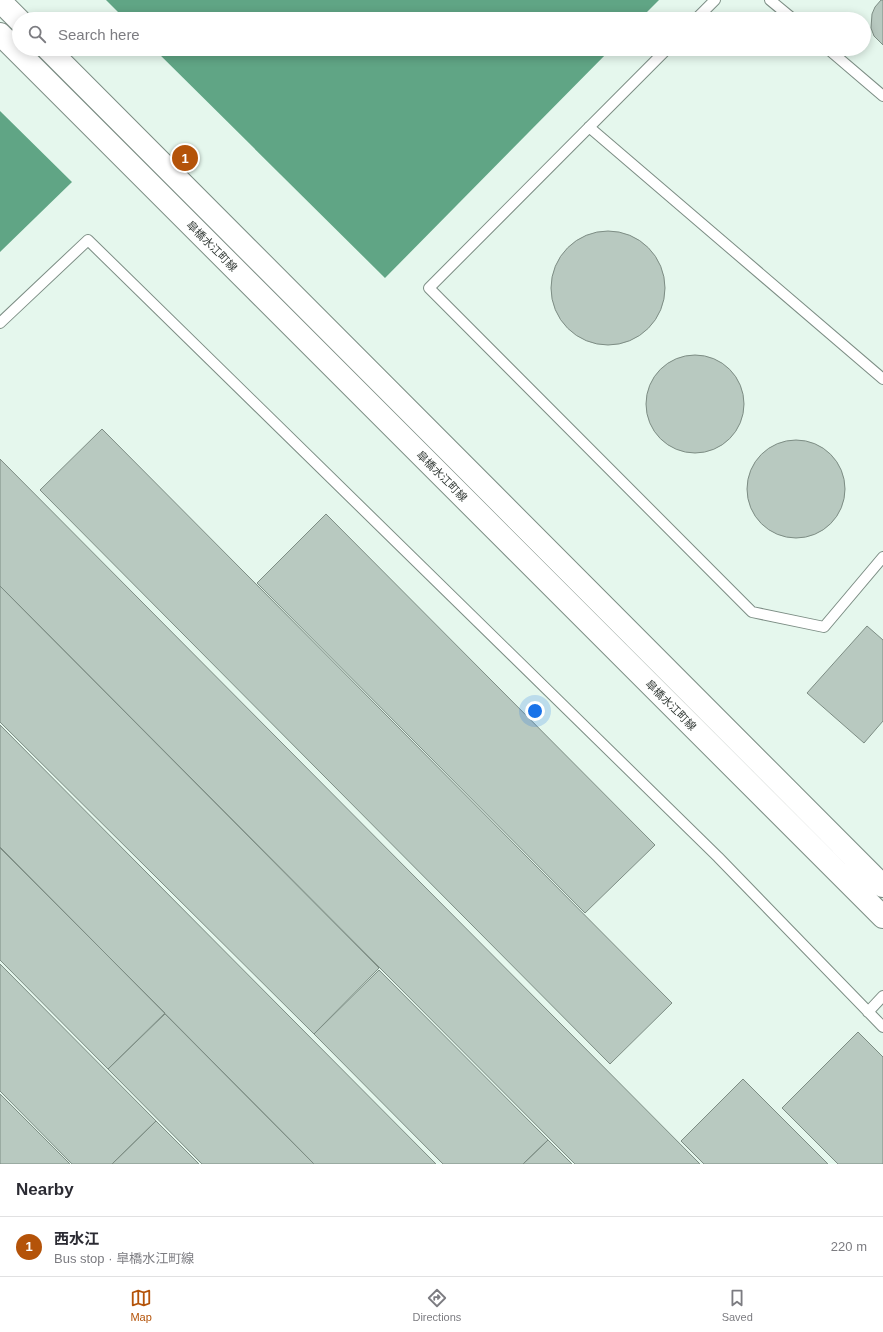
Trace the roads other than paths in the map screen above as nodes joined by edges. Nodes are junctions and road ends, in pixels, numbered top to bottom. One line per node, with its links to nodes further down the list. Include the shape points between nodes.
1 (715, 0): 4 (lane)
2 (770, 0): 5 (lane)
3 (0, 1): 6 (street)
4 (703, 12)
5 (785, 12)
6 (12, 13)
7 (0, 34): 8 (street, 皐橋水江町線)
8 (12, 46)
9 (22, 56): 19 (street, 皐橋水江町線)
10 (55, 56): 18 (street, 皐橋水江町線)
11 (659, 56): 14 (lane)
12 (836, 56): 13 (lane)
13 (883, 96)
14 (589, 127): 16 (lane); 17 (lane, via 429,288 752,612 824,627)
15 (0, 323): 21 (lane, via 88,240 718,857)
16 (883, 379)
17 (883, 557)
18 (883, 886)
19 (883, 917)
20 (883, 996): 21 (lane)
21 (868, 1012): 22 (lane)
22 (883, 1027)

